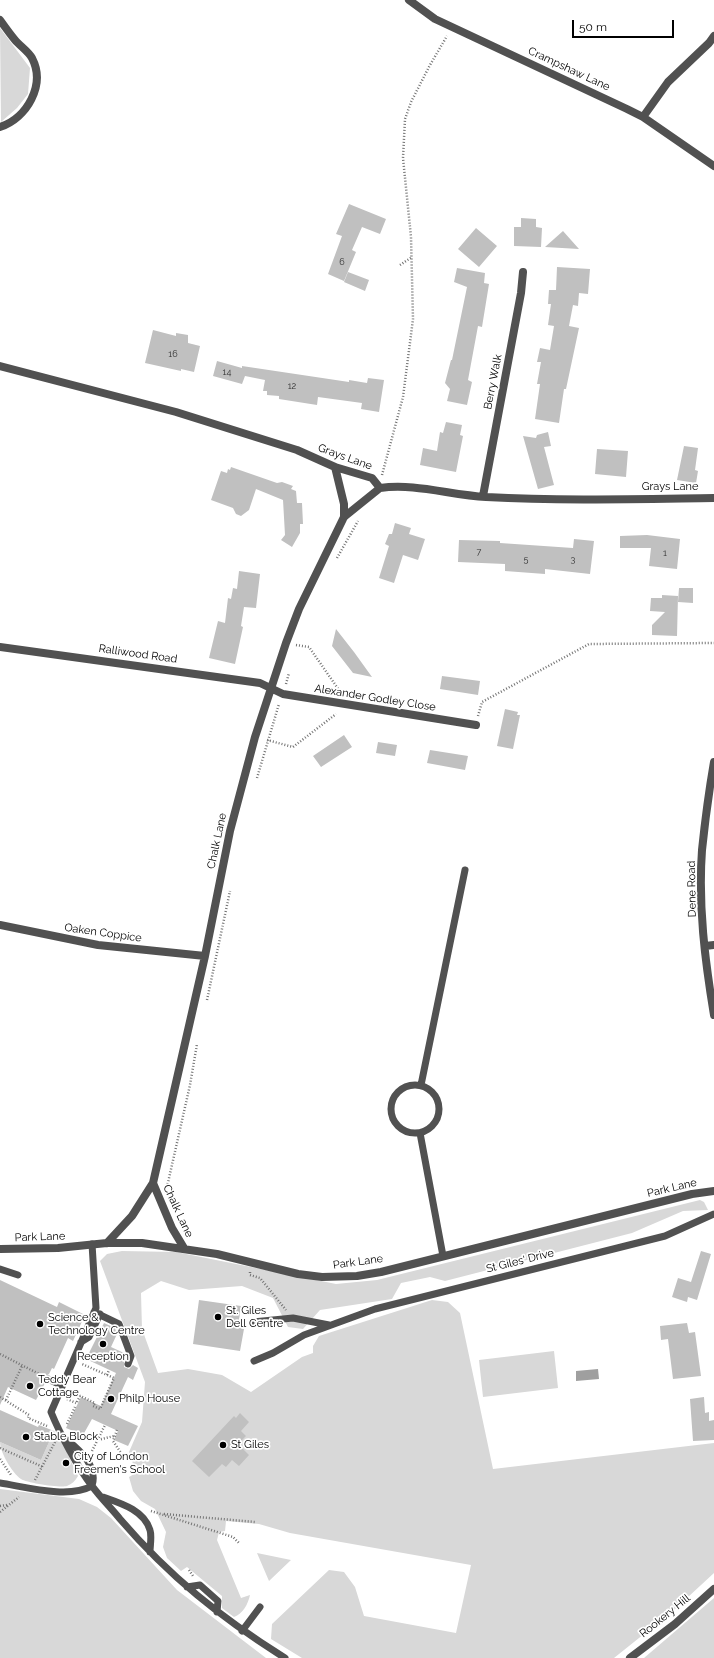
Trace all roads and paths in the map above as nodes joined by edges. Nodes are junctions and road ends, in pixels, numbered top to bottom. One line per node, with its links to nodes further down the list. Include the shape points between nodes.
1 (409, 0): 3 (street, Crampshaw Lane, via 435,19)
2 (0, 20): 6 (street, via 31,57 37,71 30,102 15,119)
3 (452, 27): 5 (street, Crampshaw Lane); 8 (path, via 411,102 405,119 403,158)
4 (714, 36): 5 (street, via 668,82)
5 (643, 117): 7 (street, Crampshaw Lane)
6 (0, 127)
7 (714, 166)
8 (412, 257): 9 (path); 13 (path, via 413,319 409,360 403,397)
9 (400, 265)
10 (523, 272): 14 (street, Berry Walk)
11 (0, 366): 12 (street, Grays Lane, via 176,412 296,450)
12 (335, 466): 13 (street, Grays Lane, via 372,478); 16 (street, via 344,504)
13 (380, 488): 14 (street, Grays Lane, via 396,485); 16 (street, Chalk Lane)
14 (483, 496): 15 (street, Grays Lane, via 536,499)
15 (714, 498)
16 (344, 517): 20 (street, Chalk Lane, via 299,609)
17 (360, 518): 18 (path)
18 (335, 563)
19 (300, 638): 22 (path)
20 (286, 642): 22 (path); 26 (street, Chalk Lane)
21 (714, 643): 29 (path, via 589,644 482,702)
22 (297, 645): 24 (path); 28 (path, via 309,647)
23 (0, 647): 26 (street, Ralliwood Road, via 260,682)
24 (295, 652)
25 (291, 666): 27 (path)
26 (272, 687): 27 (street, Alexander Godley Close); 30 (street, Chalk Lane)
27 (283, 694): 28 (street, Alexander Godley Close); 31 (path)
28 (349, 704): 29 (street, Alexander Godley Close); 31 (path, via 294,747)
29 (476, 725)
30 (255, 737): 31 (path); 39 (street, Chalk Lane, via 230,831)
31 (268, 740): 33 (path)
32 (714, 762): 38 (street, Dene Road, via 702,851)
33 (256, 778)
34 (465, 870): 43 (lane)
35 (231, 888): 40 (path)
36 (0, 925): 39 (street, Oaken Coppice, via 98,945)
37 (714, 945): 38 (street)
38 (705, 946): 41 (street, Dene Road)
39 (205, 956): 45 (street, Chalk Lane)
40 (207, 1001)
41 (714, 1015)
42 (197, 1042): 46 (path)
43 (422, 1085): 44 (lane, via 438,1098 440,1110 437,1120 430,1129); 44 (lane, via 411,1085 401,1089 394,1097 391,1108 393,1118 399,1127 409,1132)
44 (420, 1133): 53 (lane)
45 (153, 1183): 49 (street, Chalk Lane, via 132,1216); 51 (street, Chalk Lane, via 172,1228)
46 (167, 1190)
47 (714, 1191): 53 (street, Park Lane, via 692,1194)
48 (714, 1214): 60 (lane, St Giles' Drive, via 665,1236 375,1309)
49 (107, 1243): 50 (street, Park Lane); 51 (street, Park Lane, via 142,1243)
50 (92, 1244): 52 (street, Park Lane, via 58,1248); 57 (lane)
51 (184, 1248): 53 (street, Park Lane, via 322,1277 358,1276)
52 (0, 1249)
53 (443, 1256)
54 (0, 1269): 55 (lane)
55 (18, 1275)
56 (260, 1278): 58 (path)
57 (96, 1311): 64 (lane, via 119,1324 131,1356); 69 (lane)
58 (293, 1318): 59 (lane); 60 (lane)
59 (253, 1322)
60 (329, 1325): 62 (lane, St Giles' Drive)
61 (0, 1354): 65 (path)
62 (254, 1361)
63 (84, 1364): 67 (path)
64 (128, 1364)
65 (22, 1366): 68 (path); 71 (path)
66 (109, 1370): 67 (path)
67 (107, 1375): 73 (path, via 114,1378 100,1409 93,1406 95,1403 80,1396)
68 (48, 1378): 69 (lane)
69 (61, 1385): 87 (lane, via 51,1412)
70 (0, 1397): 71 (path)
71 (6, 1400): 75 (path, via 29,1415 28,1418)
72 (72, 1402): 73 (path)
73 (76, 1404): 76 (path)
74 (105, 1425): 79 (path)
75 (52, 1428)
76 (64, 1430)
77 (117, 1430): 78 (path)
78 (115, 1436): 79 (path); 82 (path, via 112,1441)
79 (98, 1440): 81 (path)
80 (0, 1448): 84 (path)
81 (91, 1452)
82 (121, 1453)
83 (0, 1459): 86 (path, via 11,1475)
84 (43, 1467)
85 (0, 1483): 86 (lane)
86 (13, 1485): 87 (lane, via 68,1492)
87 (92, 1486): 88 (lane)
88 (101, 1496): 95 (lane); 95 (lane, via 130,1507 144,1520 151,1531)
89 (8, 1505): 90 (path)
90 (0, 1506)
91 (147, 1510): 92 (path)
92 (158, 1513): 93 (path); 94 (path, via 233,1537)
93 (255, 1522)
94 (239, 1542)
95 (150, 1552): 98 (lane, via 187,1587)
96 (714, 1589): 100 (street, Rookery Hill, via 675,1624)
97 (260, 1607): 98 (lane)
98 (242, 1631): 99 (lane)
99 (285, 1658)
100 (630, 1658)

